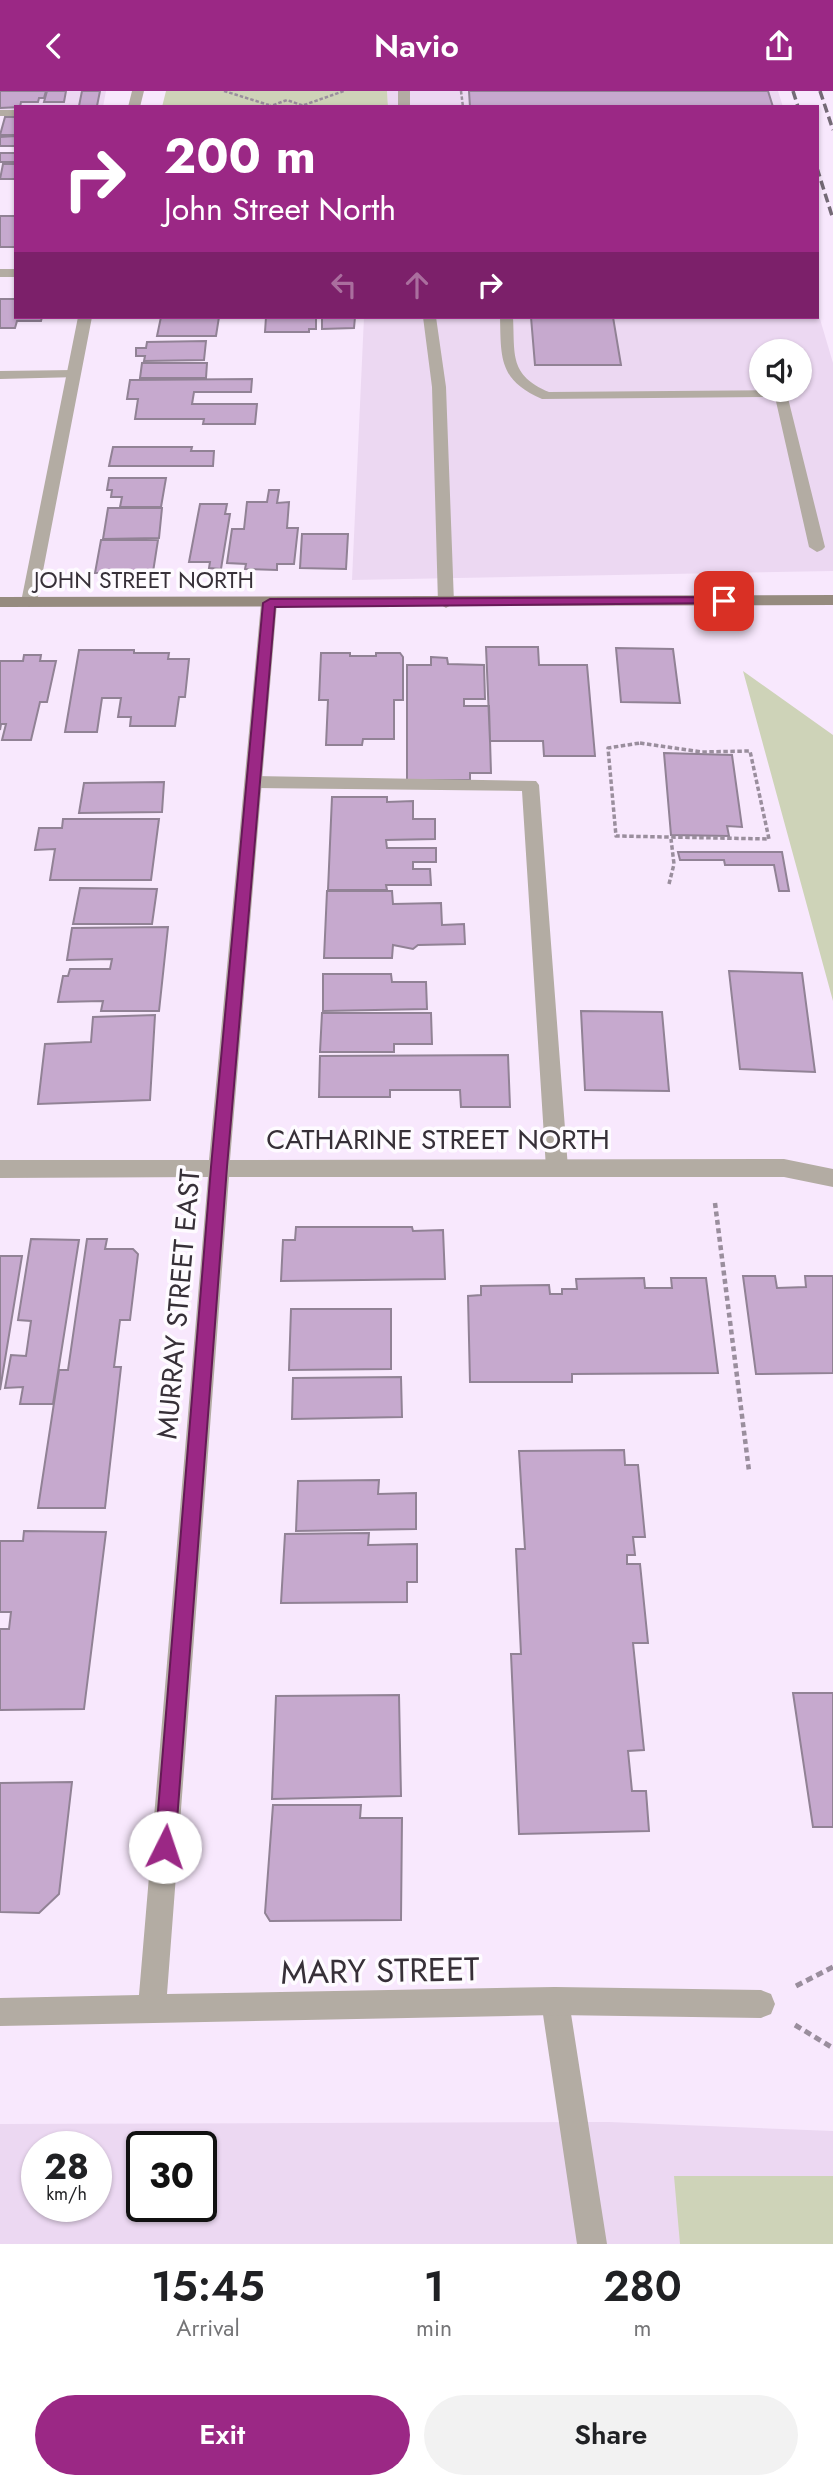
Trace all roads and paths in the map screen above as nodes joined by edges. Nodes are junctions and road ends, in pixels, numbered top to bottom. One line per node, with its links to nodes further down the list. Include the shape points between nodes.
1 (224, 91): 5 (path)
2 (287, 91): 4 (path)
3 (344, 91): 8 (path)
4 (287, 100): 6 (path); 7 (path)
5 (266, 105)
6 (272, 105)
7 (301, 105)
8 (307, 105)
9 (85, 319): 12 (street)
10 (429, 319): 19 (street, via 439,387)
11 (506, 319): 14 (street, via 512,375 524,388 547,396 781,393)
12 (74, 374): 13 (street); 17 (street)
13 (0, 375)
14 (817, 547)
15 (833, 600): 19 (main road, JOHN STREET NORTH)
16 (0, 602): 17 (main road, JOHN STREET NORTH)
17 (29, 602): 18 (main road, JOHN STREET NORTH)
18 (270, 603): 19 (main road, JOHN STREET NORTH); 20 (street, MURRAY STREET EAST)
19 (446, 603)
20 (254, 782): 23 (street, MURRAY STREET EAST); 25 (street, via 530,785)
21 (671, 839): 21 (path, via 616,836 608,748 618,743 750,751 769,839); 22 (path, via 674,864)
22 (669, 884)
23 (219, 1167): 25 (street, CATHARINE STREET NORTH); 26 (street, CATHARINE STREET NORTH); 31 (street, MURRAY STREET EAST)
24 (710, 1167): 25 (street, CATHARINE STREET NORTH); 27 (street, CATHARINE STREET NORTH, via 784,1168); 28 (path)
25 (557, 1168)
26 (0, 1169)
27 (833, 1178)
28 (749, 1471)
29 (555, 2001): 30 (street, MARY STREET); 31 (street, MARY STREET); 33 (street)
30 (761, 2004)
31 (152, 2010): 32 (street, MARY STREET)
32 (0, 2012)
33 (592, 2244)

